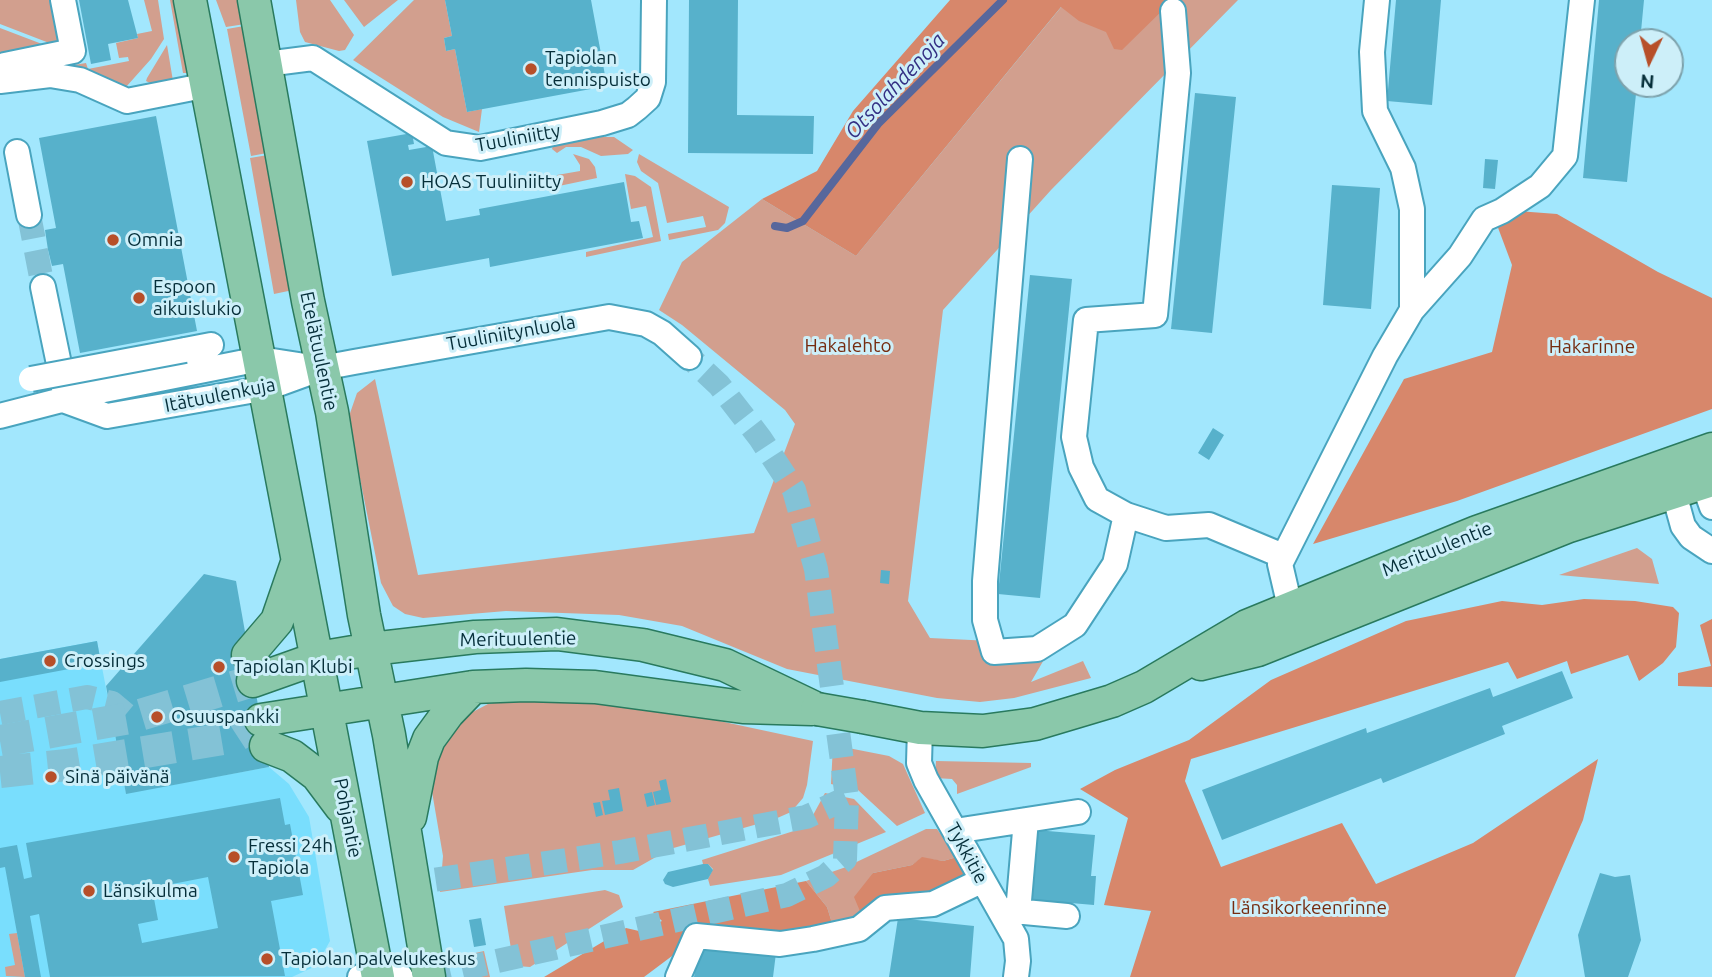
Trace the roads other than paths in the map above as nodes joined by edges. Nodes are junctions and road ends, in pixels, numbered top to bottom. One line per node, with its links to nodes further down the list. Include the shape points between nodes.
1 (63, 0): 9 (street, via 73,51)
2 (190, 0): 11 (main road)
3 (254, 0): 8 (main road, Etelätuulentie)
4 (654, 0): 8 (street, Tuuliniitty, via 653,82 648,98 637,108 602,123 480,148 446,143 313,58)
5 (1377, 0): 16 (street, via 1372,52 1375,111 1403,168 1412,209)
6 (1583, 0): 16 (street, via 1565,156 1540,186 1484,219 1460,256)
7 (1173, 10): 28 (street, via 1178,73 1156,315 1086,320 1074,437 1081,467 1097,499)
8 (266, 64): 19 (main road, Etelätuulentie)
9 (0, 66)
10 (0, 81): 11 (street, via 50,75 80,80 127,101)
11 (208, 85): 20 (main road)
12 (17, 152): 14 (street)
13 (1020, 159): 28 (street, via 985,580 985,621 994,652 1037,649 1075,625 1115,564)
14 (29, 215)
15 (43, 287): 22 (street)
16 (1412, 310): 30 (street)
17 (211, 345): 21 (street, bridge)
18 (689, 358): 19 (street, Tuuliniitynluola, via 646,324 609,317)
19 (323, 368): 20 (street, Itätuulenkuja); 33 (main road, Etelätuulentie)
20 (263, 374): 22 (street, Itätuulenkuja, via 107,416); 31 (main road)
21 (31, 379)
22 (66, 401): 23 (street)
23 (0, 416)
24 (1712, 449): 25 (main road, Merituulentie)
25 (1678, 460): 26 (street); 27 (street); 32 (main road, Merituulentie, via 1476,532)
26 (1673, 490): 27 (main road, Merituulentie); 29 (street, via 1683,526); 32 (main road, Merituulentie)
27 (1709, 490)
28 (1126, 515): 30 (street, via 1166,528 1209,525)
29 (1712, 551)
30 (1283, 556): 32 (street, via 1280,573)
31 (297, 562): 34 (main road); 34 (main road, Merituulentie, via 277,621 251,668)
32 (1293, 622): 39 (main road, Merituulentie, via 1247,626 1112,701 1035,724 983,731)
33 (371, 649): 34 (main road, Merituulentie); 36 (main road, Etelätuulentie); 37 (main road, Merituulentie, via 475,637 557,634 643,645 725,665)
34 (318, 658): 38 (main road, Pohjantie)
35 (473, 687): 36 (main road, Merituulentie); 37 (main road, Merituulentie, via 595,687 743,707); 44 (main road, via 429,739)
36 (382, 702): 38 (main road, Merituulentie); 44 (main road)
37 (817, 709): 39 (main road, Merituulentie, bridge)
38 (327, 710): 41 (main road, Pohjantie); 41 (main road, Merituulentie, via 263,733 317,775)
39 (919, 728): 43 (street, Tykkitie, via 919,763)
40 (1078, 812): 42 (street)
41 (346, 814): 48 (main road, Pohjantie)
42 (1026, 820): 43 (street); 46 (street)
43 (955, 831): 45 (street, Tykkitie)
44 (406, 838): 49 (main road)
45 (981, 881): 46 (street, Tykkitie); 50 (street, via 933,904 885,908 859,929 813,939 780,944 696,936)
46 (1008, 911): 47 (street); 51 (street, Tykkitie, via 1016,939)
47 (1067, 916)
48 (379, 976)
49 (429, 977)
50 (678, 977)
51 (1016, 977)

